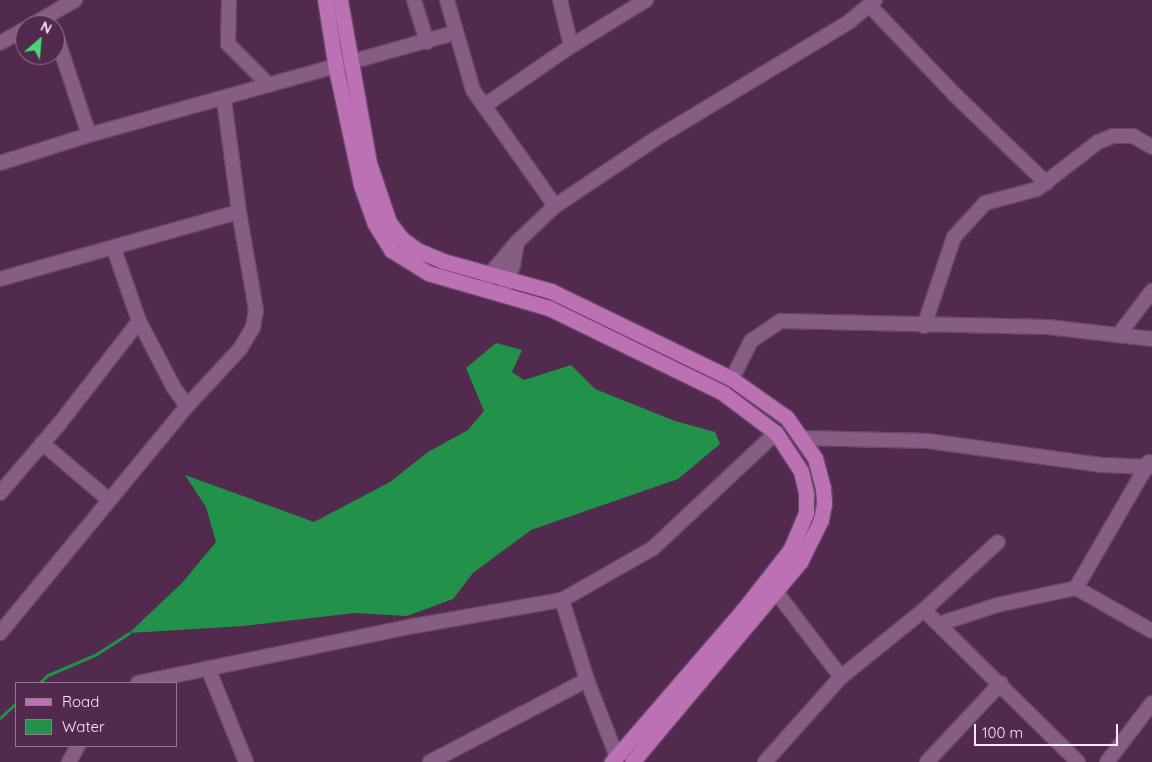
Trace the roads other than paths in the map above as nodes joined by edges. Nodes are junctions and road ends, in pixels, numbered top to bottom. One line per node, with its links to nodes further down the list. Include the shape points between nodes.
1 (74, 0): 10 (street)
2 (229, 0): 19 (street, via 228,44)
3 (325, 0): 18 (main road)
4 (340, 0): 17 (main road)
5 (414, 0): 13 (street)
6 (447, 0): 11 (street)
7 (560, 0): 15 (street)
8 (646, 0): 15 (street)
9 (872, 3): 25 (street, via 955,95); 26 (street)
10 (57, 15)
11 (455, 33): 13 (street); 21 (street, via 466,73)
12 (15, 35): 14 (street)
13 (426, 42): 17 (street)
14 (0, 43)
15 (571, 46): 21 (street)
16 (65, 62): 22 (street)
17 (350, 64): 18 (street); 30 (main road, via 369,163 388,222 417,250)
18 (336, 69): 19 (street); 33 (main road, via 364,194 378,231 391,250 416,267)
19 (270, 85): 20 (street)
20 (224, 100): 22 (street); 27 (street)
21 (484, 106): 26 (street)
22 (89, 135): 24 (street)
23 (1152, 147): 25 (street, via 1133,136 1113,136 1098,142)
24 (0, 163)
25 (1046, 183): 37 (street, via 1037,190 985,204 962,227 947,254)
26 (555, 206): 28 (street)
27 (239, 212): 29 (street); 41 (street, via 252,279 255,320 240,349)
28 (517, 242): 30 (street); 31 (street)
29 (114, 249): 32 (street); 36 (street)
30 (490, 274): 31 (main road); 33 (street)
31 (508, 278): 35 (street); 40 (main road, via 601,313)
32 (0, 279)
33 (484, 289): 35 (main road)
34 (1152, 290): 38 (street)
35 (502, 294): 42 (main road, via 549,308 723,393)
36 (139, 321): 41 (street); 45 (street)
37 (924, 326): 38 (street, via 1040,327); 40 (street, via 781,321 751,342)
38 (1120, 333): 39 (street)
39 (1152, 339)
40 (732, 379): 44 (main road, via 772,405)
41 (187, 406): 49 (street)
42 (776, 433): 53 (street, via 653,548); 55 (main road, via 801,471 806,513 791,549)
43 (829, 437): 44 (street); 46 (street); 47 (street, via 953,443 1102,465)
44 (804, 438): 46 (main road)
45 (42, 442): 48 (street); 49 (street)
46 (815, 458): 52 (main road, via 823,488 821,520 800,562)
47 (1150, 464): 51 (street)
48 (0, 493)
49 (109, 500): 58 (street)
50 (998, 542): 54 (street)
51 (1076, 588): 56 (street, via 997,605); 57 (street)
52 (777, 593): 55 (main road); 60 (street)
53 (562, 600): 59 (street); 61 (street)
54 (924, 610): 56 (street); 60 (street)
55 (748, 616): 66 (main road); 70 (main road)
56 (939, 624): 63 (street)
57 (1152, 631)
58 (0, 633)
59 (208, 668): 62 (street); 68 (street)
60 (841, 677): 71 (street)
61 (587, 680): 66 (street); 69 (street)
62 (143, 682)
63 (1001, 683): 72 (street); 73 (street)
64 (1152, 703): 74 (street)
65 (77, 747): 67 (street)
66 (614, 759)
67 (69, 762)
68 (246, 762)
69 (430, 762)
70 (632, 762)
71 (765, 762)
72 (927, 762)
73 (1078, 762)
74 (1107, 762)

